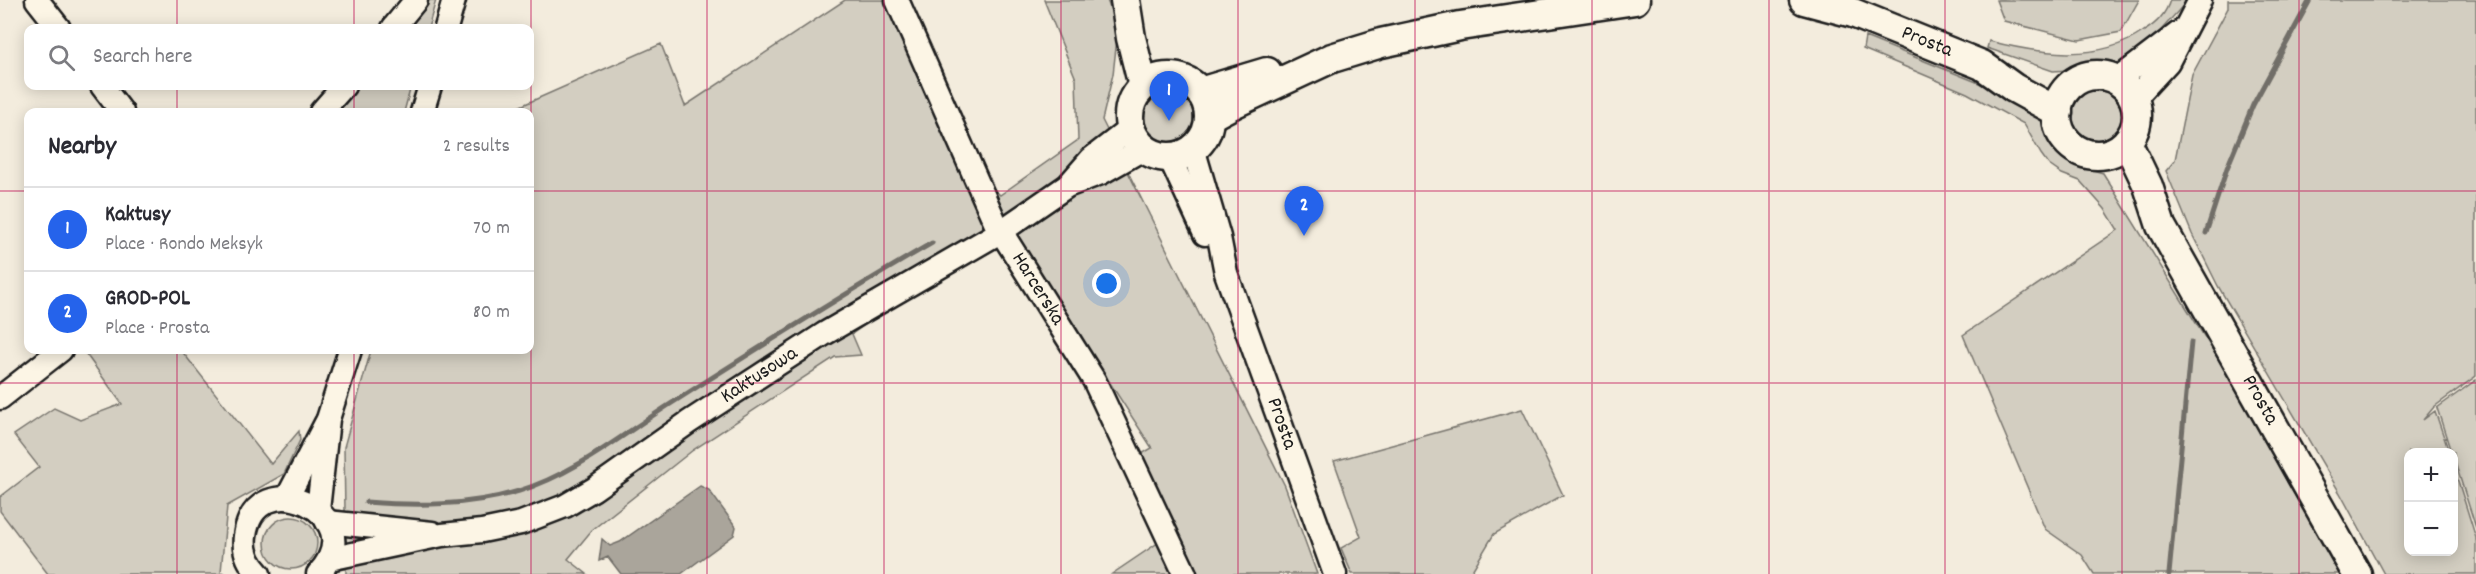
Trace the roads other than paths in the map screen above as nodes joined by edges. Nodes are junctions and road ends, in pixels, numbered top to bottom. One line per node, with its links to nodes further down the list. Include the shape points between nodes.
1 (37, 0): 9 (street)
2 (416, 0): 10 (street)
3 (454, 0): 11 (street)
4 (897, 0): 24 (street, Harcerska)
5 (1126, 0): 12 (main road)
6 (1635, 0): 18 (main road, via 1436,30 1381,43 1297,69)
7 (1804, 0): 17 (main road, Prosta, via 1853,13)
8 (2200, 0): 13 (street, via 2168,62)
9 (55, 24)
10 (396, 24)
11 (447, 24)
12 (1156, 81): 18 (main road, via 1183,79); 22 (main road, via 1135,96 1130,108)
13 (2125, 89): 17 (main road, via 2102,75 2091,75 2081,78); 23 (main road, via 2137,111 2136,124)
14 (105, 90): 19 (street)
15 (340, 90): 20 (street)
16 (429, 90): 21 (street)
17 (2063, 100): 23 (main road, via 2061,131 2073,147 2085,153)
18 (1204, 105): 22 (main road, via 1205,134)
19 (119, 108)
20 (325, 108)
21 (423, 108)
22 (1159, 145): 24 (street, Kaktusowa, via 1067,186); 35 (street, Prosta, via 1226,273)
23 (2116, 148): 36 (main road, Prosta)
24 (1000, 232): 31 (street, Kaktusowa, via 771,367 565,506 502,528); 34 (street, Harcerska, via 1094,380)
25 (56, 354): 27 (street)
26 (349, 354): 28 (street)
27 (0, 398)
28 (328, 419): 29 (street); 30 (street)
29 (287, 498): 30 (street, Kaktusowa, via 304,501); 33 (street, via 269,502 249,521 245,550)
30 (323, 516): 31 (street, Kaktusowa); 32 (street, via 332,540)
31 (442, 535): 32 (street, Kaktusowa)
32 (324, 566)
33 (258, 574)
34 (1185, 574)
35 (1335, 574)
36 (2357, 574)

